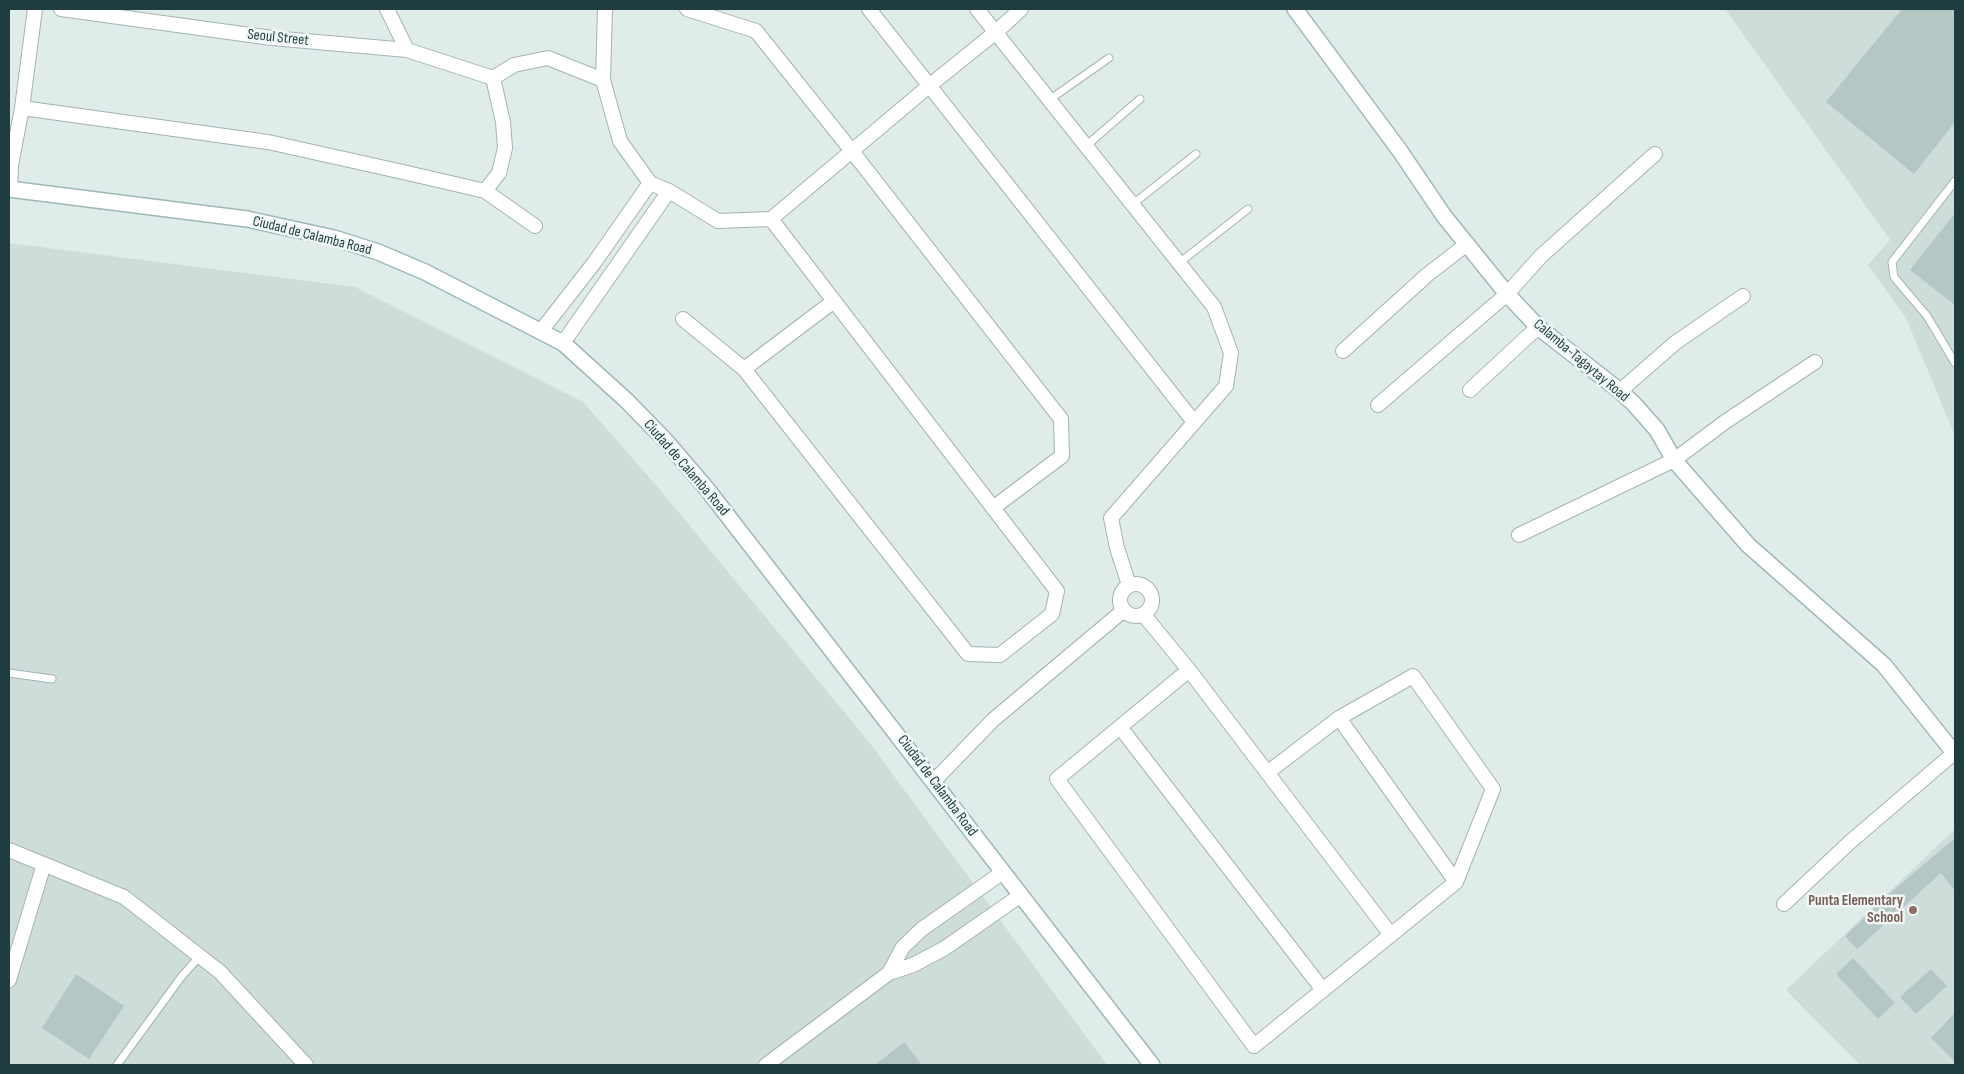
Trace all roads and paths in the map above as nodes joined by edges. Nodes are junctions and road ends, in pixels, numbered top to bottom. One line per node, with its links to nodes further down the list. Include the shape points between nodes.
1 (35, 9): 18 (street)
2 (61, 9): 11 (street, Seoul Street, via 272,38)
3 (387, 9): 11 (street)
4 (605, 9): 14 (street)
5 (687, 9): 20 (street, via 756,32)
6 (869, 9): 15 (street)
7 (977, 9): 10 (street)
8 (1021, 9): 10 (street)
9 (1295, 9): 32 (main road, Calamba-Tagaytay Road)
10 (996, 32): 15 (street); 17 (street)
11 (407, 50): 13 (street, Seoul Street)
12 (1109, 58): 17 (lane)
13 (492, 78): 14 (street, via 514,65 548,58); 26 (street, via 503,122 505,148 499,172)
14 (603, 80): 24 (street, via 620,141)
15 (929, 86): 20 (street); 48 (street)
16 (1140, 99): 19 (lane)
17 (1049, 100): 19 (street)
18 (22, 108): 25 (street); 26 (street, via 268,142)
19 (1086, 146): 28 (street)
20 (851, 150): 30 (street); 50 (street, via 1060,419 1062,456)
21 (1196, 154): 28 (lane)
22 (1655, 154): 34 (street, via 1542,256)
23 (1955, 181): 43 (lane, via 1892,262 1894,277 1927,316)
24 (650, 183): 27 (street); 39 (street)
25 (9, 189): 39 (main road, Ciudad de Calamba Road, via 247,219 334,238 425,272)
26 (486, 191): 31 (street)
27 (669, 191): 30 (street, via 718,221); 40 (street)
28 (1133, 204): 33 (street)
29 (1248, 209): 33 (lane)
30 (771, 219): 36 (street)
31 (534, 226)
32 (1467, 244): 34 (main road, Calamba-Tagaytay Road); 41 (street, via 1427,275)
33 (1179, 263): 48 (street, via 1214,308 1231,353 1226,386)
34 (1507, 294): 38 (main road, Calamba-Tagaytay Road); 47 (street)
35 (1743, 296): 46 (street, via 1675,343)
36 (834, 301): 44 (street); 50 (street)
37 (683, 318): 44 (street)
38 (1538, 327): 45 (street); 46 (main road, Calamba-Tagaytay Road)
39 (541, 331): 40 (main road, Ciudad de Calamba Road)
40 (563, 342): 62 (main road, Ciudad de Calamba Road, via 627,401 707,489)
41 (1343, 351)
42 (1815, 362): 49 (street)
43 (1955, 362)
44 (744, 369): 50 (street, via 968,654 1000,655 1052,614 1057,591)
45 (1470, 390)
46 (1620, 391): 49 (main road, Calamba-Tagaytay Road, via 1657,430)
47 (1378, 405)
48 (1194, 422): 52 (street, via 1111,518)
49 (1674, 460): 51 (street); 60 (main road, Calamba-Tagaytay Road, via 1748,545 1884,665)
50 (993, 508)
51 (1519, 535)
52 (1129, 585): 53 (street, via 1121,596); 54 (street, via 1142,585 1148,589 1152,603)
53 (1124, 610): 54 (street, via 1136,616); 62 (street, via 993,720)
54 (1143, 614): 55 (street)
55 (1189, 670): 59 (street); 61 (street)
56 (9, 673): 57 (lane)
57 (52, 679)
58 (1339, 718): 61 (street); 66 (street); 66 (street, via 1413,676 1493,789)
59 (1120, 727): 73 (street); 73 (street, via 1056,779 1254,1046)
60 (1954, 754): 68 (street, via 1850,842)
61 (1267, 773): 69 (street)
62 (934, 781): 65 (main road, Ciudad de Calamba Road)
63 (9, 850): 64 (street)
64 (44, 864): 70 (street, via 124,896); 72 (street)
65 (1003, 872): 67 (main road, Ciudad de Calamba Road); 71 (street, via 922,928 903,947)
66 (1456, 882): 69 (street)
67 (1022, 894): 71 (street, via 945,948 913,965); 77 (main road, Ciudad de Calamba Road)
68 (1784, 904)
69 (1391, 935): 73 (street)
70 (200, 956): 74 (lane); 75 (street, via 220,972)
71 (888, 973): 76 (street)
72 (9, 980)
73 (1323, 990)
74 (117, 1065)
75 (306, 1065)
76 (766, 1065)
77 (1152, 1065)

